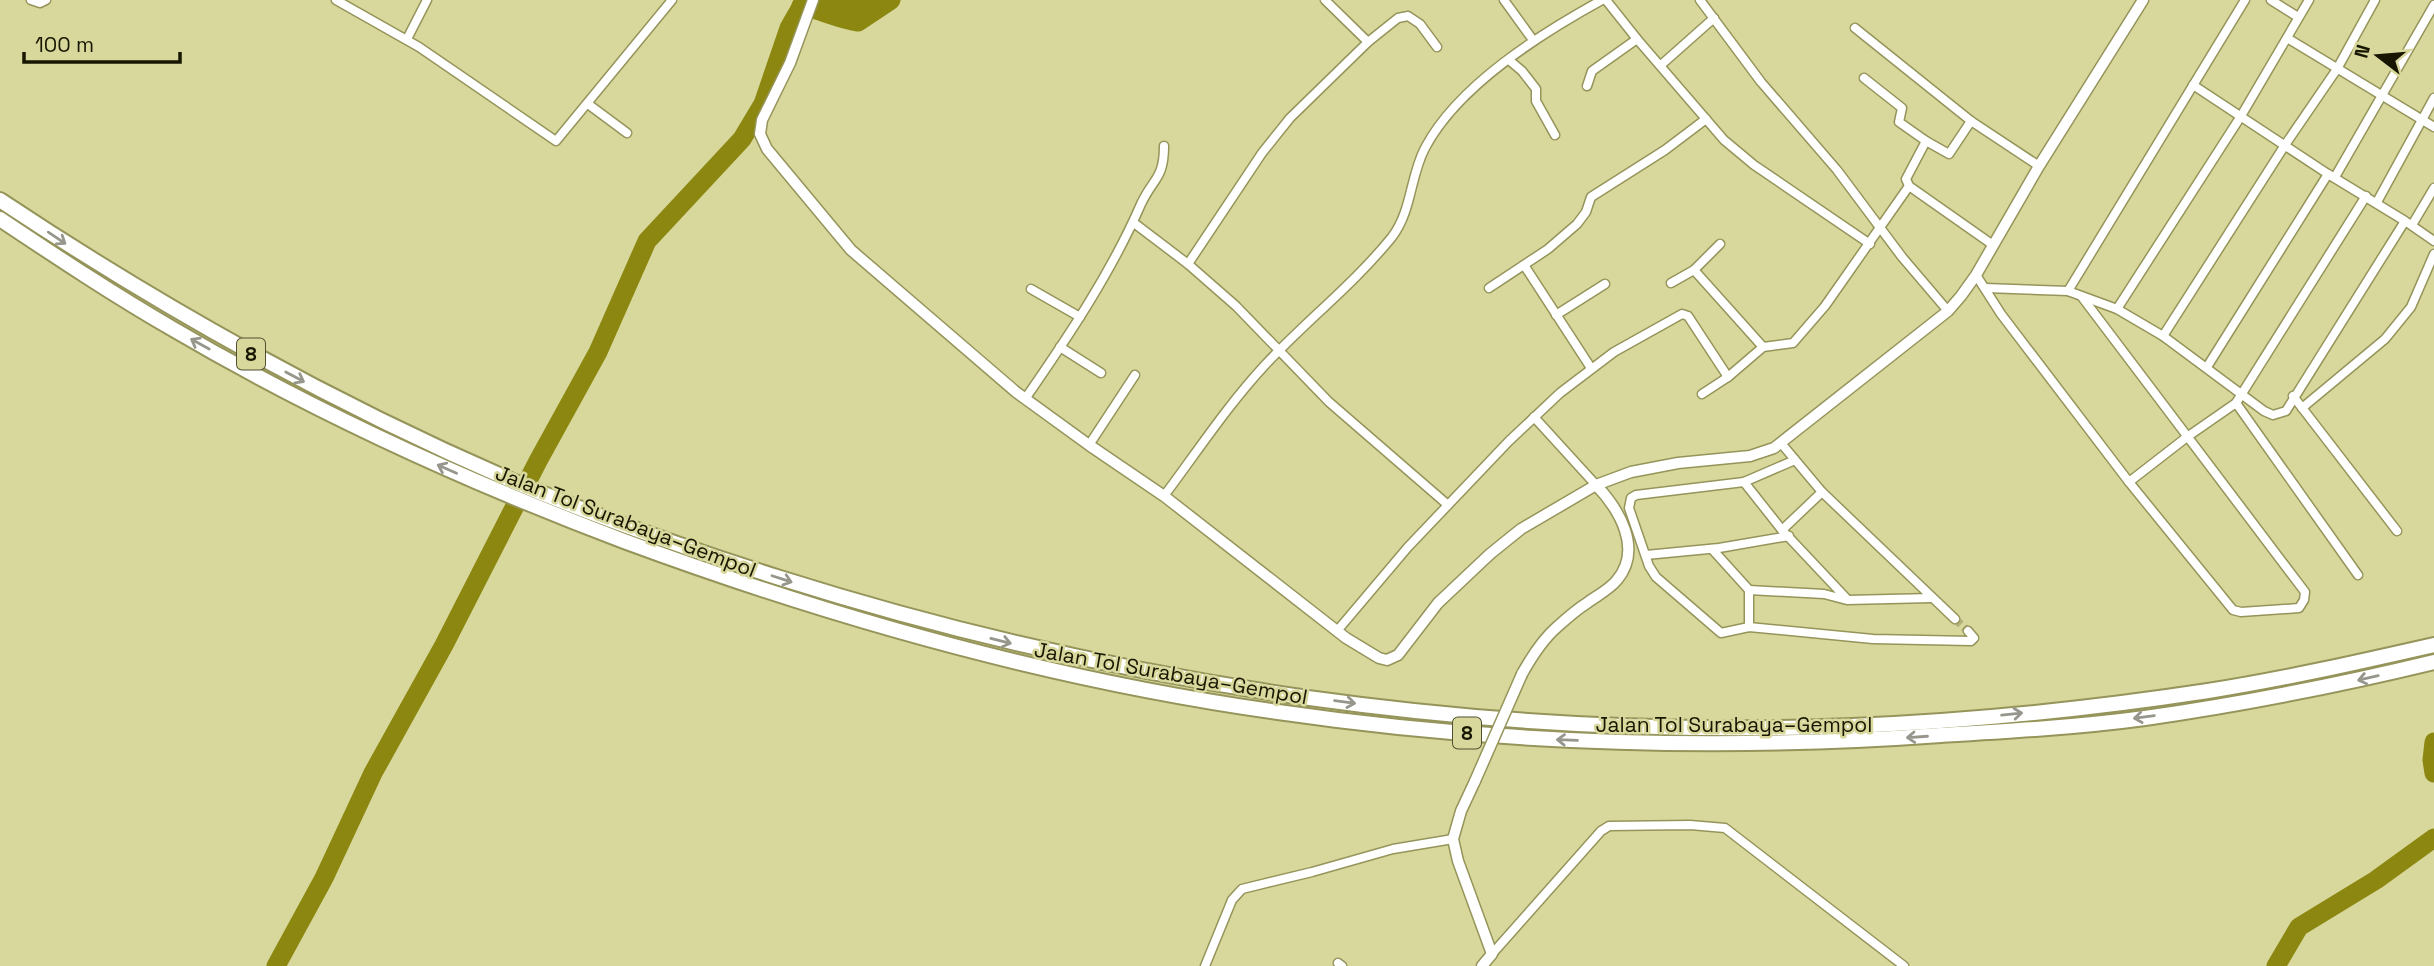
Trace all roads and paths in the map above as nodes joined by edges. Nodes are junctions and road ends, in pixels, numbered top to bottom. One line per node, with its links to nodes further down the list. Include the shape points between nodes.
1 (30, 0): 2 (street)
2 (46, 0)
3 (335, 0): 21 (street)
4 (427, 0): 21 (street)
5 (671, 0): 34 (street)
6 (1325, 0): 24 (street)
7 (1504, 0): 23 (street)
8 (1604, 0): 22 (street); 23 (street)
9 (1700, 0): 18 (street)
10 (2143, 0): 45 (street)
11 (2245, 0): 30 (street)
12 (2270, 0): 17 (street)
13 (2309, 0): 17 (street)
14 (2375, 0): 28 (street)
15 (811, 5): 88 (street, via 762,120 763,143 850,250)
16 (2434, 5): 32 (street)
17 (2298, 17): 20 (street)
18 (1714, 18): 27 (street); 55 (street)
19 (1854, 27): 38 (street)
20 (2287, 38): 28 (street); 35 (street)
21 (407, 39): 34 (street, via 556,141)
22 (1636, 39): 27 (street); 31 (street, via 1592,71)
23 (1534, 40): 26 (street)
24 (1368, 42): 25 (street, via 1398,18 1408,16 1420,23); 61 (street, via 1290,118)
25 (1437, 47)
26 (1508, 60): 41 (street, via 1536,89 1535,101); 79 (street, via 1462,99 1431,136 1394,234)
27 (1661, 65): 36 (street)
28 (2337, 69): 32 (street); 43 (street)
29 (1864, 78): 42 (street, via 1902,108 1899,122)
30 (2193, 85): 35 (street); 70 (street)
31 (1587, 86)
32 (2381, 95): 37 (street); 46 (street)
33 (2434, 97): 37 (street)
34 (588, 104): 40 (street)
35 (2241, 116): 43 (street); 72 (street)
36 (1706, 120): 58 (street, via 1754,165); 62 (street, via 1591,197 1577,224)
37 (2421, 120): 39 (street); 51 (street)
38 (1971, 121): 42 (street, via 1949,154); 45 (street)
39 (2434, 127)
40 (627, 133)
41 (1555, 135)
42 (1926, 141): 47 (street, via 1906,179)
43 (2285, 145): 46 (street); 76 (street)
44 (1164, 146): 53 (street, via 1163,170)
45 (2039, 166): 59 (street)
46 (2331, 175): 49 (street); 80 (street)
47 (1909, 186): 55 (street); 59 (street)
48 (2434, 188): 54 (street)
49 (2366, 196): 51 (street); 85 (street)
50 (0, 200): 114 (highway, Jalan Tol Surabaya–Gempol / 8, one-way to 114, via 95,263 247,352 516,482 698,552 1034,649 1295,696 1390,708 1551,723 1700,728 1852,726 2096,706 2295,676)
51 (2377, 202): 54 (street)
52 (0, 219): 115 (highway, Jalan Tol Surabaya–Gempol / 8, one-way to 52, via 2282,695 2143,718 1833,743 1536,739 1277,712 1139,688 975,652 836,613 691,566 525,504 346,421 186,336)
53 (1134, 223): 61 (street); 75 (street)
54 (2408, 223): 56 (street); 87 (street)
55 (1880, 228): 58 (street); 73 (street)
56 (2434, 241)
57 (1720, 244): 63 (street)
58 (1870, 244): 78 (street, via 1793,343)
59 (1993, 245): 64 (street)
60 (2434, 254): 90 (street, via 2411,307 2385,339)
61 (1188, 264): 79 (street)
62 (1524, 265): 67 (street); 74 (street)
63 (1694, 271): 65 (street); 78 (street)
64 (1976, 275): 68 (street); 73 (street)
65 (1671, 283)
66 (1605, 285): 74 (street)
67 (1489, 288)
68 (1985, 288): 70 (street); 97 (street)
69 (1031, 289): 75 (street)
70 (2068, 290): 71 (street)
71 (2082, 297): 72 (street); 92 (street)
72 (2117, 309): 76 (street)
73 (1948, 311): 93 (street)
74 (1556, 315): 81 (street)
75 (1080, 317): 77 (street)
76 (2163, 336): 80 (street)
77 (1060, 347): 82 (street); 88 (street)
78 (1763, 347): 84 (street)
79 (1280, 350): 100 (street, via 1233,402); 101 (street, via 1329,402)
80 (2207, 367): 85 (street)
81 (1591, 368): 84 (street, via 1682,314 1688,316); 91 (street)
82 (1101, 373)
83 (1135, 375): 94 (street)
84 (1728, 376): 86 (street)
85 (2241, 393): 87 (street, via 2273,415 2286,411); 89 (street)
86 (1702, 394)
87 (2293, 396): 90 (street)
88 (1025, 399): 94 (street)
89 (2236, 403): 92 (street); 106 (street)
90 (2302, 408): 102 (street)
91 (1534, 417): 98 (street); 101 (street)
92 (2187, 437): 97 (street); 97 (street, via 2305,592 2299,608 2233,610)
93 (1781, 443): 95 (street); 98 (street, via 1750,456 1678,463)
94 (1089, 446): 100 (street)
95 (1795, 460): 96 (street); 99 (street)
96 (1744, 482): 103 (street); 105 (street, via 1631,498 1629,508)
97 (2129, 482)
98 (1596, 485): 112 (street, via 1521,529 1490,554 1438,603 1394,658 1379,658); 116 (street, bridge, via 1622,523 1628,540 1626,564 1616,582 1542,641 1522,674)
99 (1822, 492): 103 (street); 108 (street)
100 (1164, 496): 112 (street)
101 (1448, 505): 112 (street, via 1371,587)
102 (2397, 531)
103 (1786, 533): 104 (street); 109 (street)
104 (1712, 549): 105 (street); 107 (street)
105 (1646, 555): 111 (street, via 1656,576 1717,631)
106 (2358, 575)
107 (1749, 590): 109 (street, via 1824,594); 111 (street)
108 (1932, 598): 109 (street); 110 (street)
109 (1847, 600)
110 (1955, 619)
111 (1749, 627): 113 (street, via 1874,639 1971,641 1974,638)
112 (1337, 631)
113 (1968, 631)
114 (2434, 645)
115 (2434, 662)
116 (1453, 839): 117 (street); 118 (street, via 1393,849 1241,889)
117 (1492, 954): 119 (street); 120 (street, via 1601,831 1609,826 1690,825 1729,830)
118 (1205, 966)
119 (1482, 966)
120 (1904, 966)

